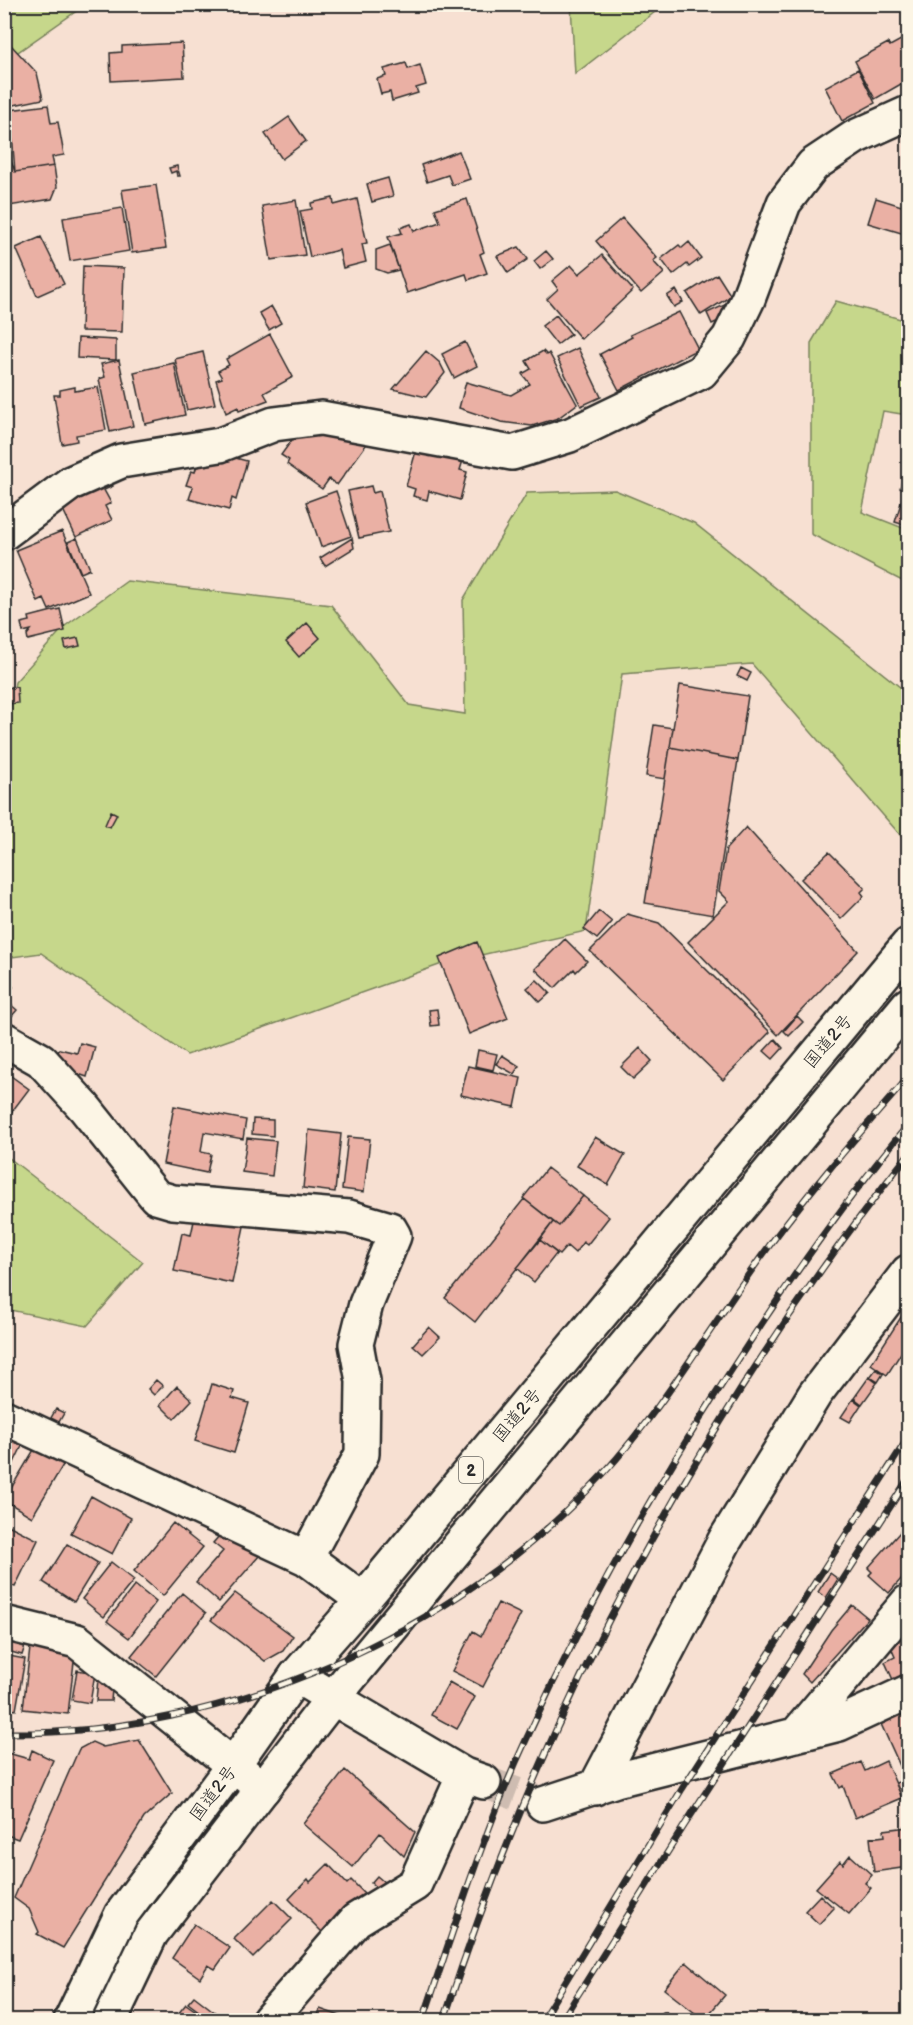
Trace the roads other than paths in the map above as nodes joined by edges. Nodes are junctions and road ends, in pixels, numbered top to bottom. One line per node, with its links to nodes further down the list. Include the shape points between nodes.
1 (909, 113): 2 (main road, via 855,137 813,165 784,203 729,338 701,372 581,430 512,453 321,418 274,424 220,445 121,461 71,483)
2 (4, 533)
3 (909, 945): 9 (main road, 国道2号 / 2)
4 (909, 1005): 14 (main road, 国道2号 / 2)
5 (4, 1038): 8 (main road, via 41,1060 156,1197 173,1202 349,1217 390,1229 394,1236 366,1304 356,1344 363,1381 362,1454)
6 (909, 1272): 17 (main road, via 815,1394 725,1540)
7 (4, 1418): 8 (main road)
8 (306, 1558): 9 (main road)
9 (363, 1600): 12 (main road, 国道2号 / 2)
10 (909, 1602): 15 (main road)
11 (4, 1623): 16 (main road, via 77,1641)
12 (296, 1676): 14 (main road); 16 (main road, 国道2号 / 2)
13 (909, 1692): 15 (main road, via 839,1724)
14 (332, 1699): 18 (main road, 国道2号 / 2); 22 (main road, via 475,1779 415,1884 356,1920)
15 (796, 1735): 17 (main road)
16 (234, 1764): 18 (main road); 20 (main road, 国道2号 / 2, via 121,1915)
17 (595, 1788): 19 (main road)
18 (263, 1789): 21 (main road, 国道2号 / 2, via 151,1934)
19 (543, 1804)
20 (71, 2020)
21 (110, 2020)
22 (269, 2020)

